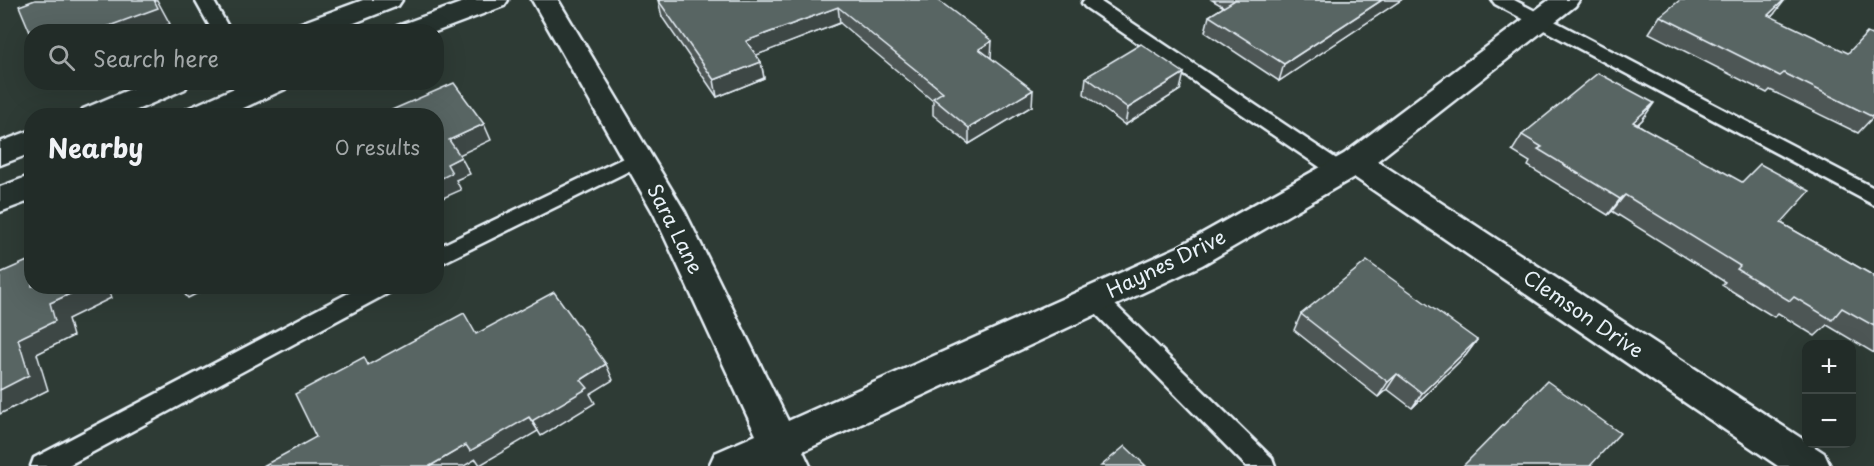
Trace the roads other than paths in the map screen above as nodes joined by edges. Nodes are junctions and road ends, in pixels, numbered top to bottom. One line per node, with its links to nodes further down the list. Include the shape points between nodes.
1 (204, 0): 8 (lane)
2 (389, 0): 9 (street)
3 (495, 0): 10 (street)
4 (545, 0): 17 (street, Sara Lane)
5 (1094, 0): 18 (lane, via 1091,3)
6 (1501, 0): 7 (lane)
7 (1553, 10): 18 (street, Haynes Drive); 20 (lane)
8 (218, 24)
9 (324, 24)
10 (429, 24)
11 (156, 90): 13 (street)
12 (257, 90): 14 (street)
13 (113, 108)
14 (216, 108)
15 (24, 144): 16 (street)
16 (0, 154)
17 (638, 158): 22 (lane); 25 (street, Sara Lane, via 669,212)
18 (1348, 167): 24 (street, Haynes Drive, via 1190,256); 29 (street, Clemson Drive)
19 (24, 190): 21 (street)
20 (1874, 197)
21 (0, 200)
22 (444, 254)
23 (367, 294): 26 (lane)
24 (1095, 299): 25 (street, Haynes Drive); 28 (lane)
25 (784, 454): 27 (street, Haynes Drive)
26 (43, 466)
27 (729, 466)
28 (1263, 466)
29 (1810, 466)

